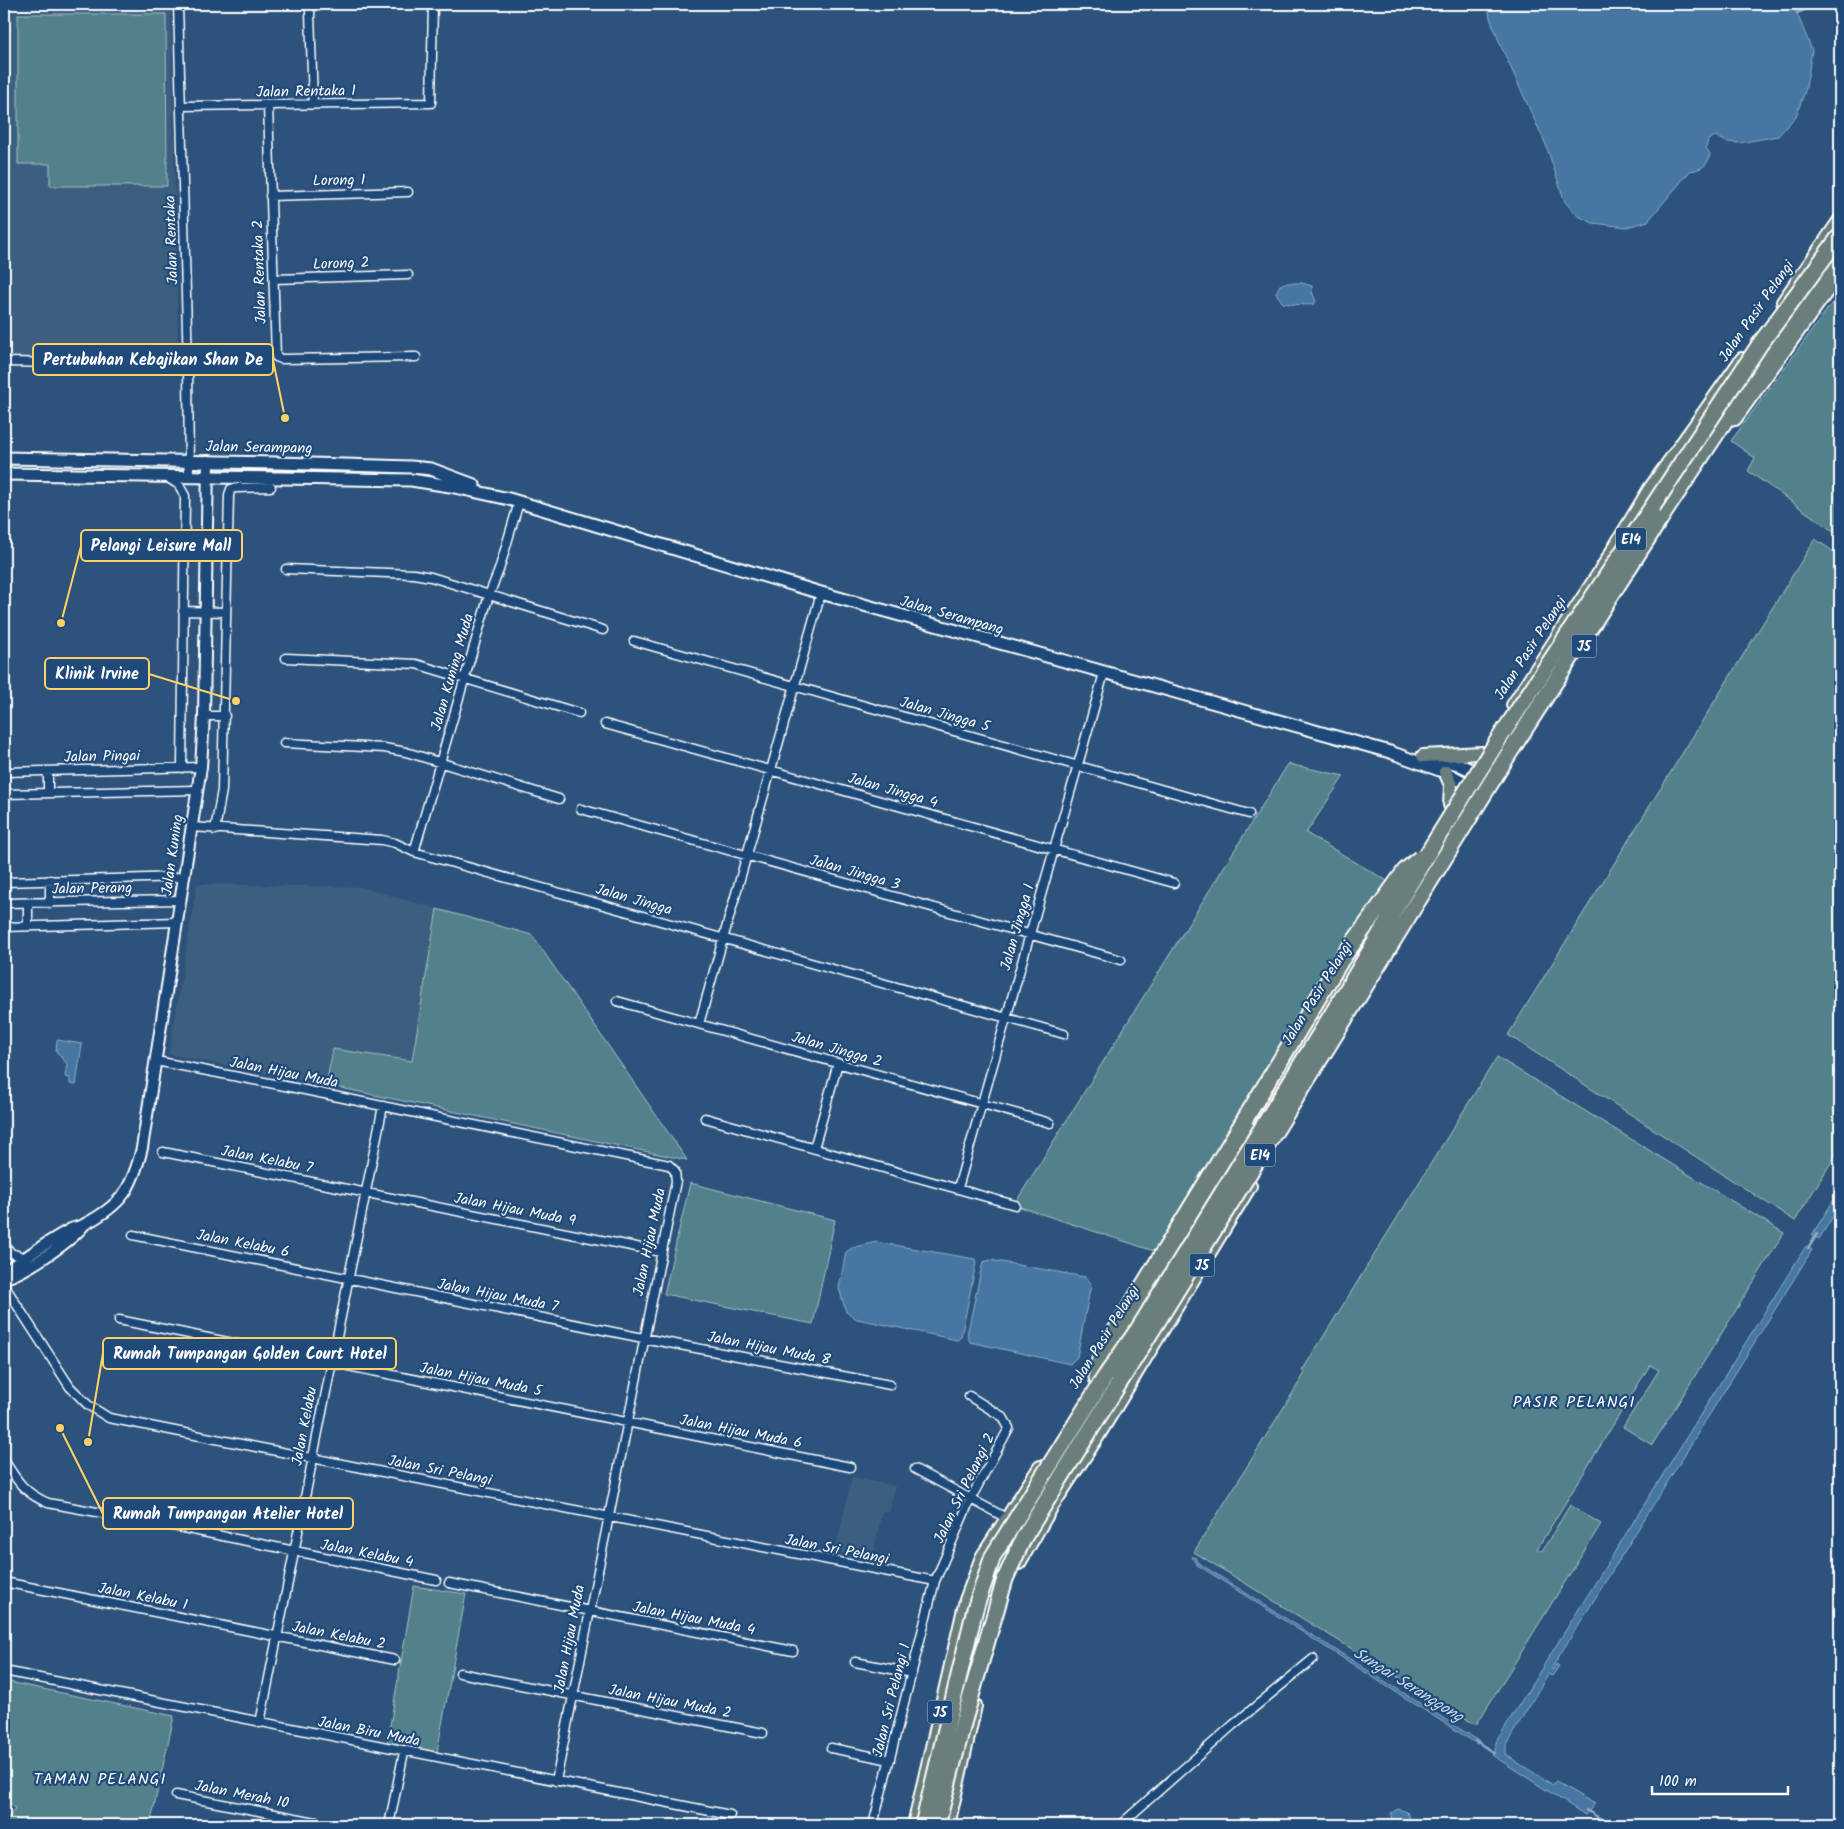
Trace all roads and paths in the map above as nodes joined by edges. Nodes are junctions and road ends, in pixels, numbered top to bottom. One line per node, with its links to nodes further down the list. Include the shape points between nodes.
1 (178, 4): 6 (street, Jalan Rentaka)
2 (433, 4): 4 (street, Jalan Rentaka 1, via 431,103)
3 (310, 12): 4 (street)
4 (313, 104): 5 (street, Jalan Rentaka 1)
5 (268, 105): 6 (street, Jalan Rentaka 1); 8 (street, Jalan Rentaka 2)
6 (181, 106): 17 (street, Jalan Rentaka)
7 (408, 192): 8 (street, Lorong 1)
8 (270, 196): 14 (street, Jalan Rentaka 2)
9 (1840, 220): 45 (main road, Jalan Pasir Pelangi / J5, via 1649,490)
10 (1840, 236): 68 (highway, E14, bridge, via 1754,352 1495,745)
11 (1840, 260): 152 (highway, E14, bridge, via 1755,375 1592,623 1382,956 1024,1537 1005,1579)
12 (1840, 273): 56 (main road, J5, via 1705,462)
13 (408, 275): 14 (street, Lorong 2)
14 (274, 279): 15 (street, Jalan Rentaka 2, via 276,357)
15 (416, 357)
16 (4, 362): 17 (street)
17 (188, 365): 19 (street, Jalan Rentaka)
18 (4, 458): 19 (main road, Jalan Serampang)
19 (189, 461): 20 (main road, Jalan Serampang); 23 (street, Jalan Rentaka)
20 (208, 462): 24 (street, Jalan Kuning); 26 (main road, Jalan Serampang, via 355,464 431,469)
21 (4, 474): 22 (main road, Jalan Serampang)
22 (164, 475): 23 (main road, Jalan Serampang); 30 (street, via 179,485 185,496)
23 (189, 476): 24 (main road, Jalan Serampang)
24 (208, 477): 26 (main road, Jalan Serampang, via 411,480); 31 (street, Jalan Kuning)
25 (271, 487): 32 (street, via 231,489)
26 (514, 500): 28 (main road, Jalan Serampang); 29 (street, Jalan Kuning Muda)
27 (286, 569): 29 (street, via 414,574)
28 (821, 593): 36 (main road, Jalan Serampang); 38 (street)
29 (489, 595): 33 (street); 37 (street, Jalan Kuning Muda)
30 (183, 611): 31 (street); 50 (street)
31 (206, 611): 32 (street); 40 (street, Jalan Kuning)
32 (226, 612): 41 (street)
33 (602, 630)
34 (634, 641): 38 (street, Jalan Jingga 5)
35 (286, 658): 37 (street, via 403,662)
36 (1104, 673): 44 (main road, Jalan Serampang); 48 (street, Jalan Jingga 1)
37 (464, 680): 39 (street); 47 (street, Jalan Kuning Muda)
38 (795, 687): 48 (street, Jalan Jingga 5); 51 (street)
39 (579, 713)
40 (204, 716): 41 (street); 49 (street, Jalan Kuning)
41 (224, 716): 67 (street, via 222,790)
42 (605, 724): 51 (street, Jalan Jingga 4)
43 (284, 743): 47 (street, via 384,748)
44 (1390, 752): 46 (main road, Jalan Serampang); 55 (main road, Jalan Serampang)
45 (1482, 753): 46 (main road); 52 (main road, Jalan Pasir Pelangi / J5)
46 (1423, 756): 52 (main road, Jalan Serampang)
47 (440, 762): 62 (street); 70 (street, Jalan Kuning Muda)
48 (1077, 766): 65 (street, Jalan Jingga 5); 69 (street, Jalan Jingga 1)
49 (201, 767): 50 (street, Jalan Pingai); 58 (street, Jalan Kuning)
50 (182, 768): 53 (street, Jalan Pingai)
51 (771, 770): 69 (street, Jalan Jingga 4); 71 (street)
52 (1472, 770): 56 (main road, Jalan Serampang); 57 (main road, Jalan Pasir Pelangi / J5)
53 (48, 771): 54 (street, Jalan Pingai); 59 (street)
54 (4, 772)
55 (1445, 772): 57 (main road, Jalan Serampang); 63 (main road, via 1452,784)
56 (1494, 781): 61 (main road, J5)
57 (1465, 782): 61 (main road, Jalan Serampang); 63 (main road, Jalan Pasir Pelangi / J5)
58 (197, 790): 59 (street); 66 (street, Jalan Kuning)
59 (48, 793): 60 (street)
60 (4, 794)
61 (1486, 794): 123 (main road, J5, via 1439,879)
62 (559, 799)
63 (1450, 805): 112 (main road, Jalan Pasir Pelangi / J5)
64 (581, 809): 71 (street, Jalan Jingga 3)
65 (1249, 814)
66 (192, 827): 67 (street, Jalan Jingga); 72 (street, Jalan Kuning)
67 (215, 830): 70 (street, Jalan Jingga, via 382,840)
68 (1431, 848): 112 (highway, bridge, via 1405,871 1341,960 1102,1353); 151 (highway, E14, bridge, via 1144,1319 993,1556 975,1610)
69 (1054, 849): 75 (street, Jalan Jingga 4); 83 (street, Jalan Jingga 1)
70 (414, 852): 84 (street, Jalan Jingga)
71 (747, 856): 83 (street, Jalan Jingga 3); 84 (street)
72 (184, 877): 73 (street); 76 (street, Jalan Kuning)
73 (50, 880): 74 (street); 79 (street)
74 (4, 882)
75 (1174, 883)
76 (181, 900): 79 (street, Jalan Perang); 80 (street, Jalan Kuning)
77 (4, 903): 78 (street, Jalan Perang)
78 (28, 903): 79 (street, Jalan Perang); 81 (street)
79 (50, 903)
80 (178, 922): 81 (street); 90 (street, Jalan Kuning)
81 (28, 926): 82 (street)
82 (4, 927)
83 (1030, 935): 85 (street, Jalan Jingga 3); 87 (street, Jalan Jingga 1)
84 (724, 939): 87 (street, Jalan Jingga); 88 (street)
85 (1121, 960)
86 (617, 1001): 88 (street, Jalan Jingga 2)
87 (1006, 1018): 89 (street, Jalan Jingga); 92 (street, Jalan Jingga 1)
88 (699, 1024): 91 (street, Jalan Jingga 2)
89 (1064, 1034)
90 (156, 1061): 93 (street, Jalan Hijau Muda); 101 (street, Jalan Kuning, via 142,1148 130,1186 113,1208)
91 (838, 1063): 92 (street, Jalan Jingga 2); 96 (street)
92 (982, 1104): 95 (street, Jalan Jingga 2); 98 (street, Jalan Jingga 1)
93 (382, 1106): 99 (street, Jalan Kelabu); 104 (street, Jalan Hijau Muda, via 670,1164 676,1181)
94 (705, 1118): 96 (street)
95 (1050, 1123)
96 (814, 1148): 98 (street)
97 (163, 1152): 99 (street, Jalan Kelabu 7)
98 (958, 1188): 100 (street)
99 (365, 1193): 104 (street, Jalan Hijau Muda 9); 107 (street, Jalan Kelabu)
100 (1015, 1205)
101 (83, 1226): 105 (street, Jalan Kuning, via 71,1229); 106 (street, Jalan Kuning, via 45,1256 13,1276)
102 (133, 1235): 107 (street, Jalan Kelabu 6)
103 (4, 1244): 105 (street, via 11,1253)
104 (660, 1252): 110 (street, Jalan Hijau Muda)
105 (26, 1258): 106 (street, Jalan Kuning, via 8,1268)
106 (4, 1276)
107 (348, 1278): 110 (street, Jalan Hijau Muda 7); 111 (street, Jalan Kelabu)
108 (4, 1285): 116 (street, Jalan Sri Pelangi, via 70,1387 100,1413 109,1418)
109 (119, 1320): 111 (street, Jalan Hijau Muda 5)
110 (644, 1338): 113 (street, Jalan Hijau Muda 8); 115 (street, Jalan Hijau Muda)
111 (330, 1363): 115 (street, Jalan Hijau Muda 5); 116 (street, Jalan Kelabu)
112 (1097, 1378): 122 (main road, Jalan Pasir Pelangi / J5)
113 (890, 1385)
114 (969, 1396): 120 (street, Jalan Sri Pelangi 2, via 1003,1418 1009,1428)
115 (627, 1423): 118 (street, Jalan Hijau Muda 6); 121 (street, Jalan Hijau Muda)
116 (312, 1458): 121 (street, Jalan Sri Pelangi); 124 (street, Jalan Kelabu)
117 (4, 1460): 124 (street, Jalan Kelabu 4, via 29,1494 48,1503)
118 (850, 1467)
119 (915, 1468): 120 (street)
120 (970, 1500): 122 (street); 126 (street, Jalan Sri Pelangi 2)
121 (608, 1517): 126 (street, Jalan Sri Pelangi); 129 (street, Jalan Hijau Muda)
122 (1006, 1518): 123 (street); 150 (main road, Jalan Pasir Pelangi / J5, via 982,1557 966,1600)
123 (1035, 1534): 153 (main road, J5, via 1004,1598 975,1705)
124 (294, 1552): 125 (street, Jalan Kelabu 4); 130 (street, Jalan Kelabu)
125 (436, 1580)
126 (935, 1581): 137 (street, Jalan Sri Pelangi 1)
127 (4, 1582): 130 (street, Jalan Kelabu 1)
128 (449, 1583): 129 (street, Jalan Hijau Muda 4)
129 (589, 1611): 131 (street, Jalan Hijau Muda 4); 138 (street, Jalan Hijau Muda)
130 (277, 1637): 132 (street, Jalan Kelabu 2); 139 (street, Jalan Kelabu)
131 (793, 1651)
132 (395, 1660)
133 (1313, 1660): 154 (street, via 1233,1725)
134 (855, 1662): 137 (street)
135 (4, 1671): 139 (street, Jalan Biru Muda)
136 (460, 1673): 138 (street, Jalan Hijau Muda 2)
137 (912, 1673): 143 (street, Jalan Sri Pelangi 1)
138 (572, 1695): 140 (street, Jalan Hijau Muda 2); 144 (street, Jalan Hijau Muda)
139 (260, 1723): 142 (street, Jalan Biru Muda)
140 (763, 1733)
141 (831, 1748): 143 (street)
142 (404, 1752): 144 (street, Jalan Biru Muda); 148 (street)
143 (890, 1760): 149 (street, Jalan Sri Pelangi 1)
144 (556, 1781): 146 (street, Jalan Biru Muda)
145 (176, 1795): 147 (street, Jalan Merah 10)
146 (730, 1815)
147 (331, 1825)
148 (389, 1825)
149 (873, 1825)
150 (914, 1825)
151 (923, 1825)
152 (937, 1825)
153 (948, 1825)
154 (1120, 1825)

